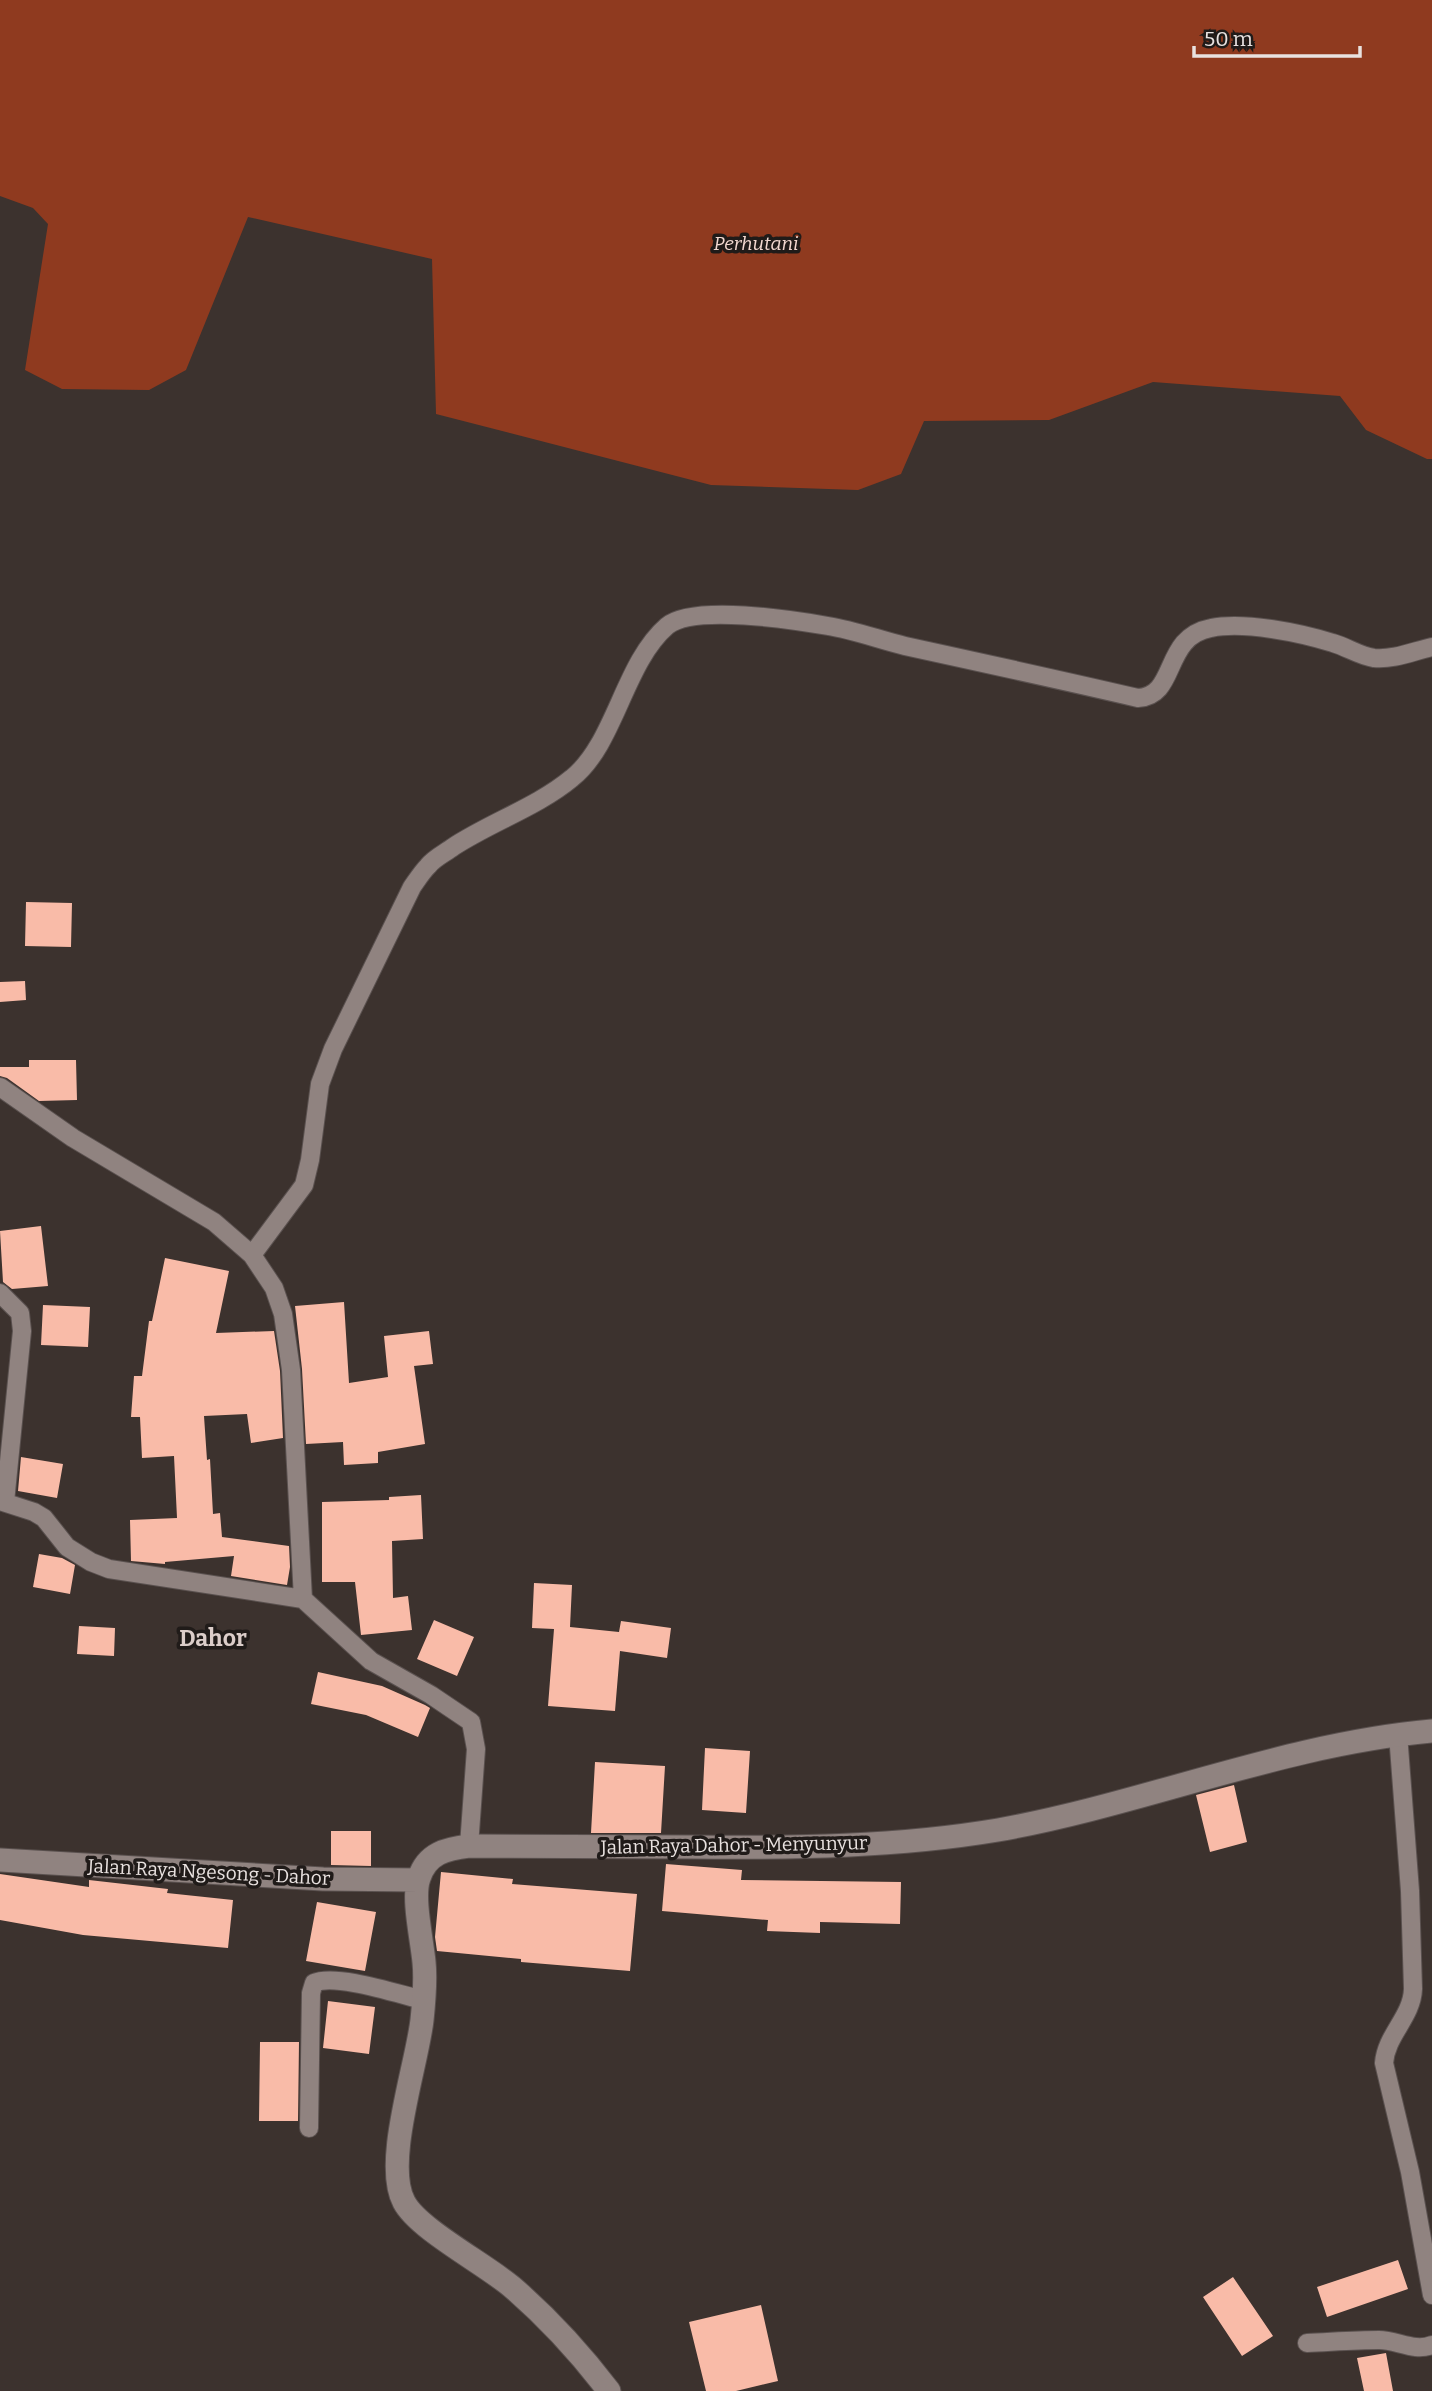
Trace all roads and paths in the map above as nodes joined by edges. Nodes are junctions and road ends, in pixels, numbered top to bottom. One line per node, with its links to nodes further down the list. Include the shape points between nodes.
1 (1432, 647): 3 (street, via 1373,658 1312,637 1219,626 1188,636 1159,689 1138,698 830,626 702,615 669,624 640,662 589,762 542,798 473,834 429,864 412,887 320,1084 304,1185)
2 (0, 1087): 3 (street, via 73,1138 214,1222)
3 (252, 1255): 6 (street, via 274,1287 283,1314 291,1370)
4 (0, 1293): 5 (street, via 20,1313 22,1331)
5 (3, 1502): 6 (street, via 44,1518 67,1547 109,1569)
6 (303, 1599): 9 (street, via 371,1661 471,1722 476,1749)
7 (1432, 1731): 8 (street, Jalan Raya Dahor - Menyunyur)
8 (1398, 1734): 9 (street, Jalan Raya Dahor - Menyunyur, via 1288,1756 998,1830 913,1841 807,1848); 14 (street, via 1413,2001 1385,2049 1384,2063)
9 (468, 1846): 11 (street, Jalan Raya Dahor - Menyunyur, via 433,1856)
10 (0, 1860): 11 (street, Jalan Raya Ngesong - Dahor, via 323,1879)
11 (418, 1880): 12 (street)
12 (423, 2000): 13 (street, via 338,1980 314,1983); 17 (street, via 399,2141 398,2183 404,2204 423,2224 481,2263 539,2311)
13 (309, 2128)
14 (1432, 2295)
15 (1307, 2343): 16 (street, via 1377,2340 1410,2347)
16 (1432, 2345)
17 (609, 2391)

